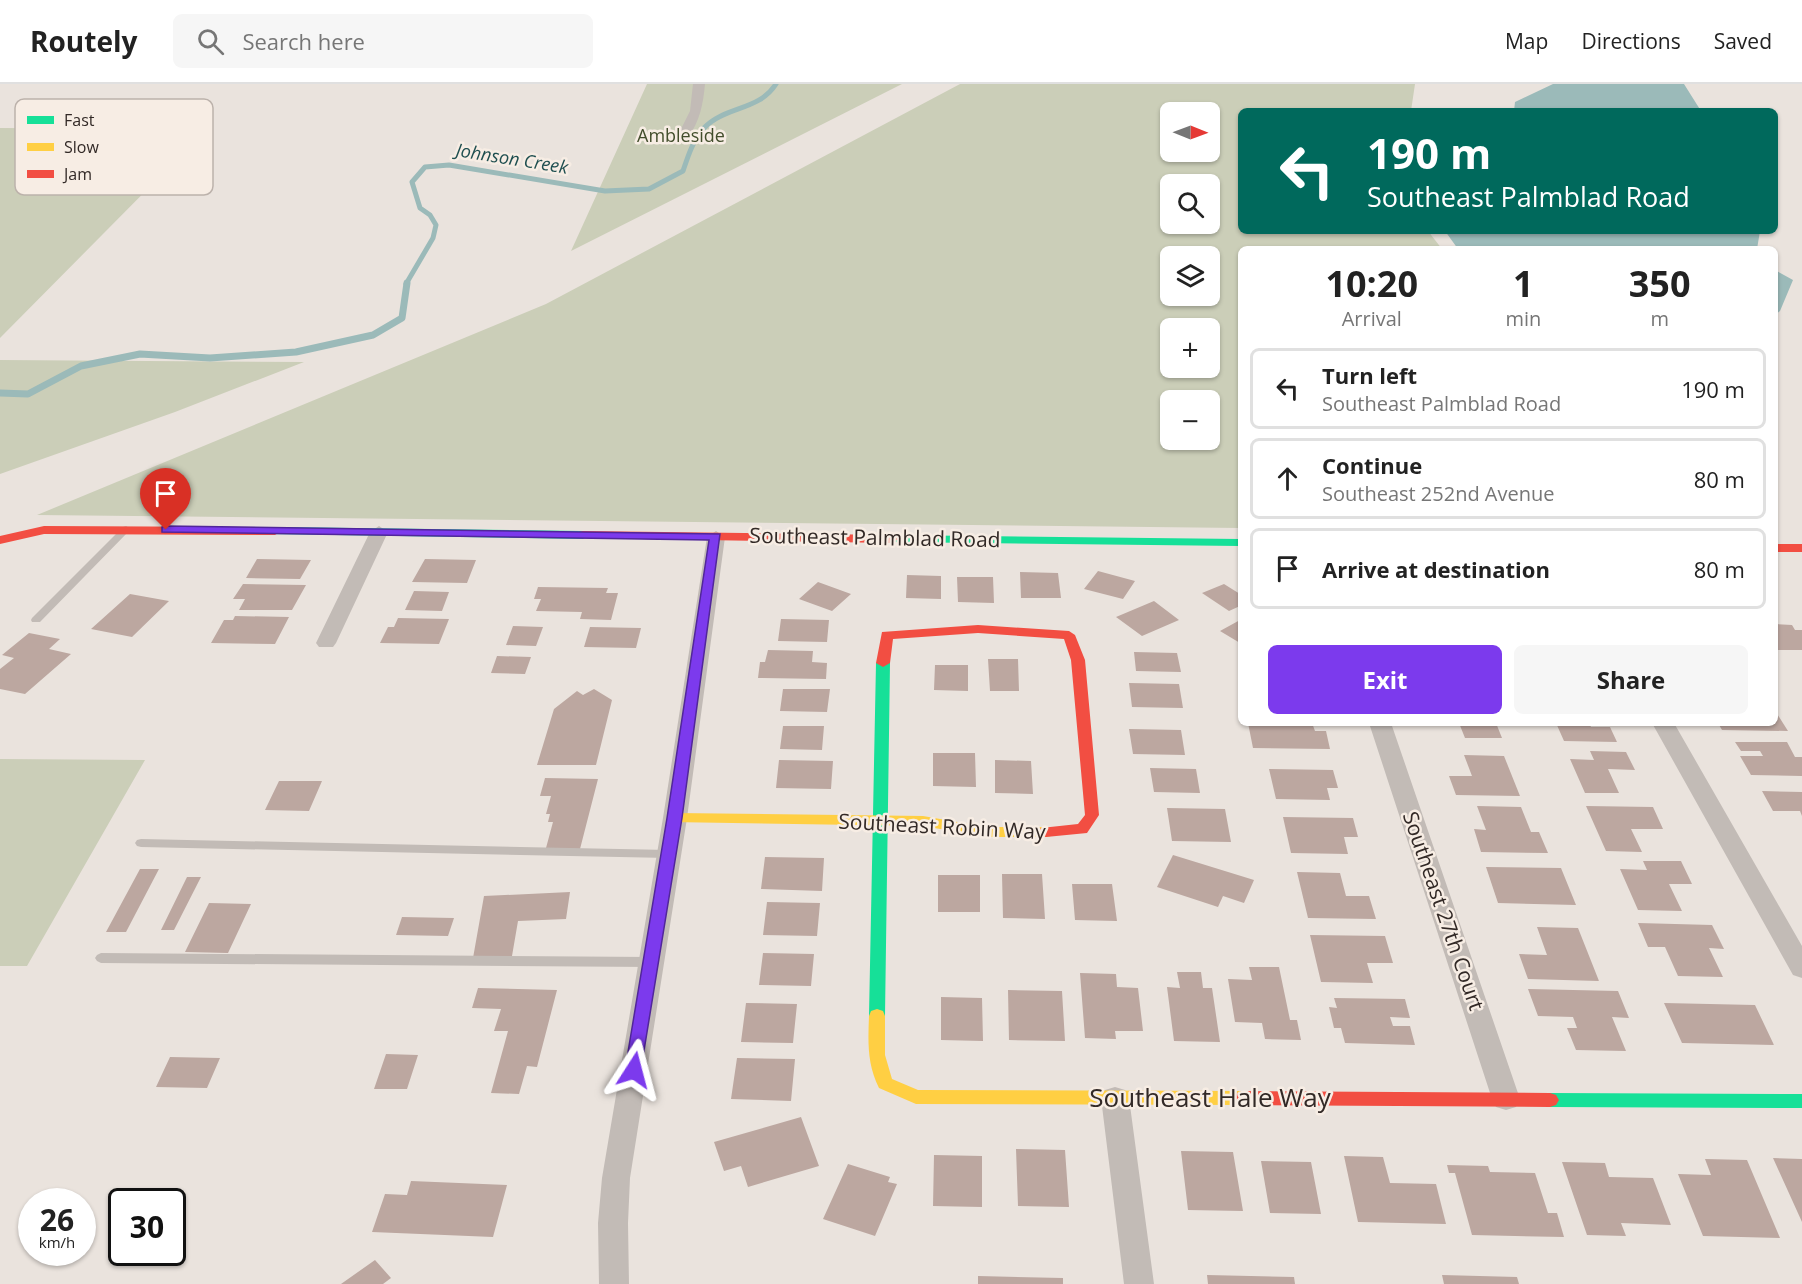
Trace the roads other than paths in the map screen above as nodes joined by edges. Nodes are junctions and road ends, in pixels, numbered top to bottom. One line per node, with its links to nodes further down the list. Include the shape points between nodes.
1 (699, 84): 2 (street, via 696,117)
2 (684, 135)
3 (126, 529): 5 (street, Southeast Palmblad Road); 6 (street, Southeast Palmblad Road); 12 (lane)
4 (0, 531): 5 (street)
5 (32, 532): 8 (street, Southeast Palmblad Road)
6 (379, 532): 7 (street, Southeast Palmblad Road); 14 (street)
7 (716, 537): 9 (street, Southeast Palmblad Road); 17 (street)
8 (0, 540)
9 (1238, 543)
10 (1778, 548): 11 (street)
11 (1802, 548)
12 (36, 620)
13 (1069, 635): 18 (street, Southeast Hale Way, via 1042,631 917,630 887,635 883,658); 18 (street, Southeast Robin Way, via 1078,660 1092,797 1092,815 1082,829 1042,834 983,832 945,822)
14 (327, 643)
15 (1381, 726): 25 (street, Southeast 27th Court)
16 (1665, 726): 23 (street)
17 (675, 818): 18 (street, Southeast Robin Way); 20 (street)
18 (879, 821): 24 (street, Southeast Hale Way, via 876,1055 885,1083 916,1097)
19 (141, 843): 20 (lane)
20 (669, 854): 22 (street)
21 (101, 958): 22 (lane)
22 (651, 962): 27 (street, via 616,1178)
23 (1802, 968)
24 (1115, 1098): 25 (street, Southeast Hale Way); 28 (street)
25 (1506, 1099): 26 (street, Southeast Hale Way)
26 (1802, 1101)
27 (614, 1284)
28 (1139, 1284)

